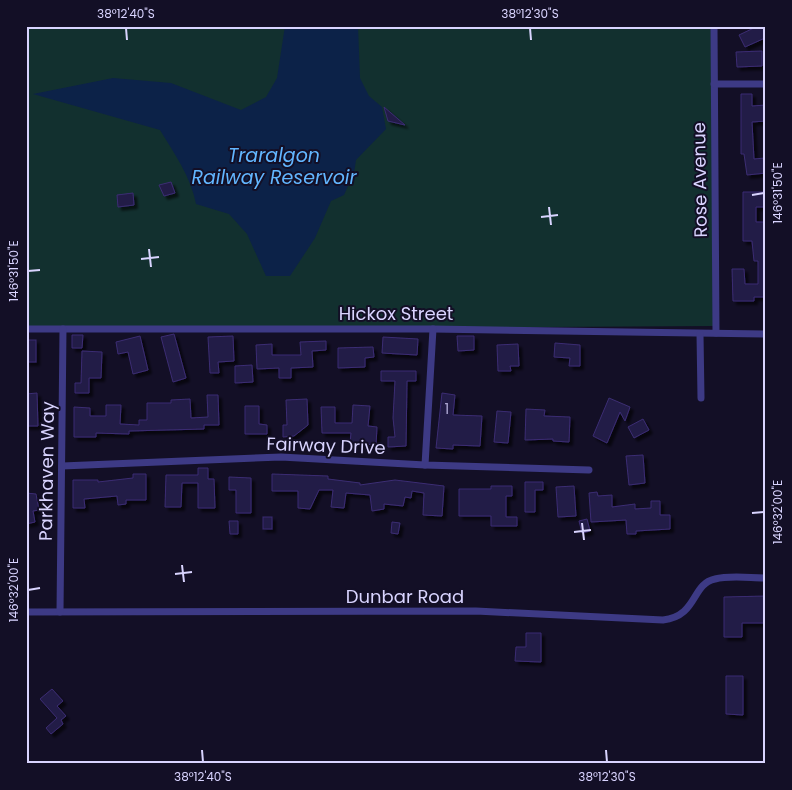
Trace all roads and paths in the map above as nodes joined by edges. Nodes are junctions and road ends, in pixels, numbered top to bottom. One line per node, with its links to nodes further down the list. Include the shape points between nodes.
1 (714, 26): 2 (street, Rose Avenue)
2 (714, 84): 3 (street); 7 (street, Rose Avenue)
3 (766, 84)
4 (26, 329): 5 (street, Hickox Street)
5 (63, 329): 6 (street, Hickox Street); 12 (street, Parkhaven Way)
6 (433, 329): 8 (street, Hickox Street); 11 (street)
7 (716, 333): 8 (street, Hickox Street); 9 (street, Hickox Street)
8 (700, 334): 10 (street)
9 (766, 334)
10 (701, 398)
11 (425, 465): 12 (street, Fairway Drive, via 281,457); 13 (street, Fairway Drive)
12 (62, 466): 16 (street, Parkhaven Way)
13 (589, 470)
14 (766, 578): 16 (street, Dunbar Road, via 715,578 703,586 686,612 663,620 476,611)
15 (26, 612): 16 (street, Dunbar Road)
16 (60, 612)

